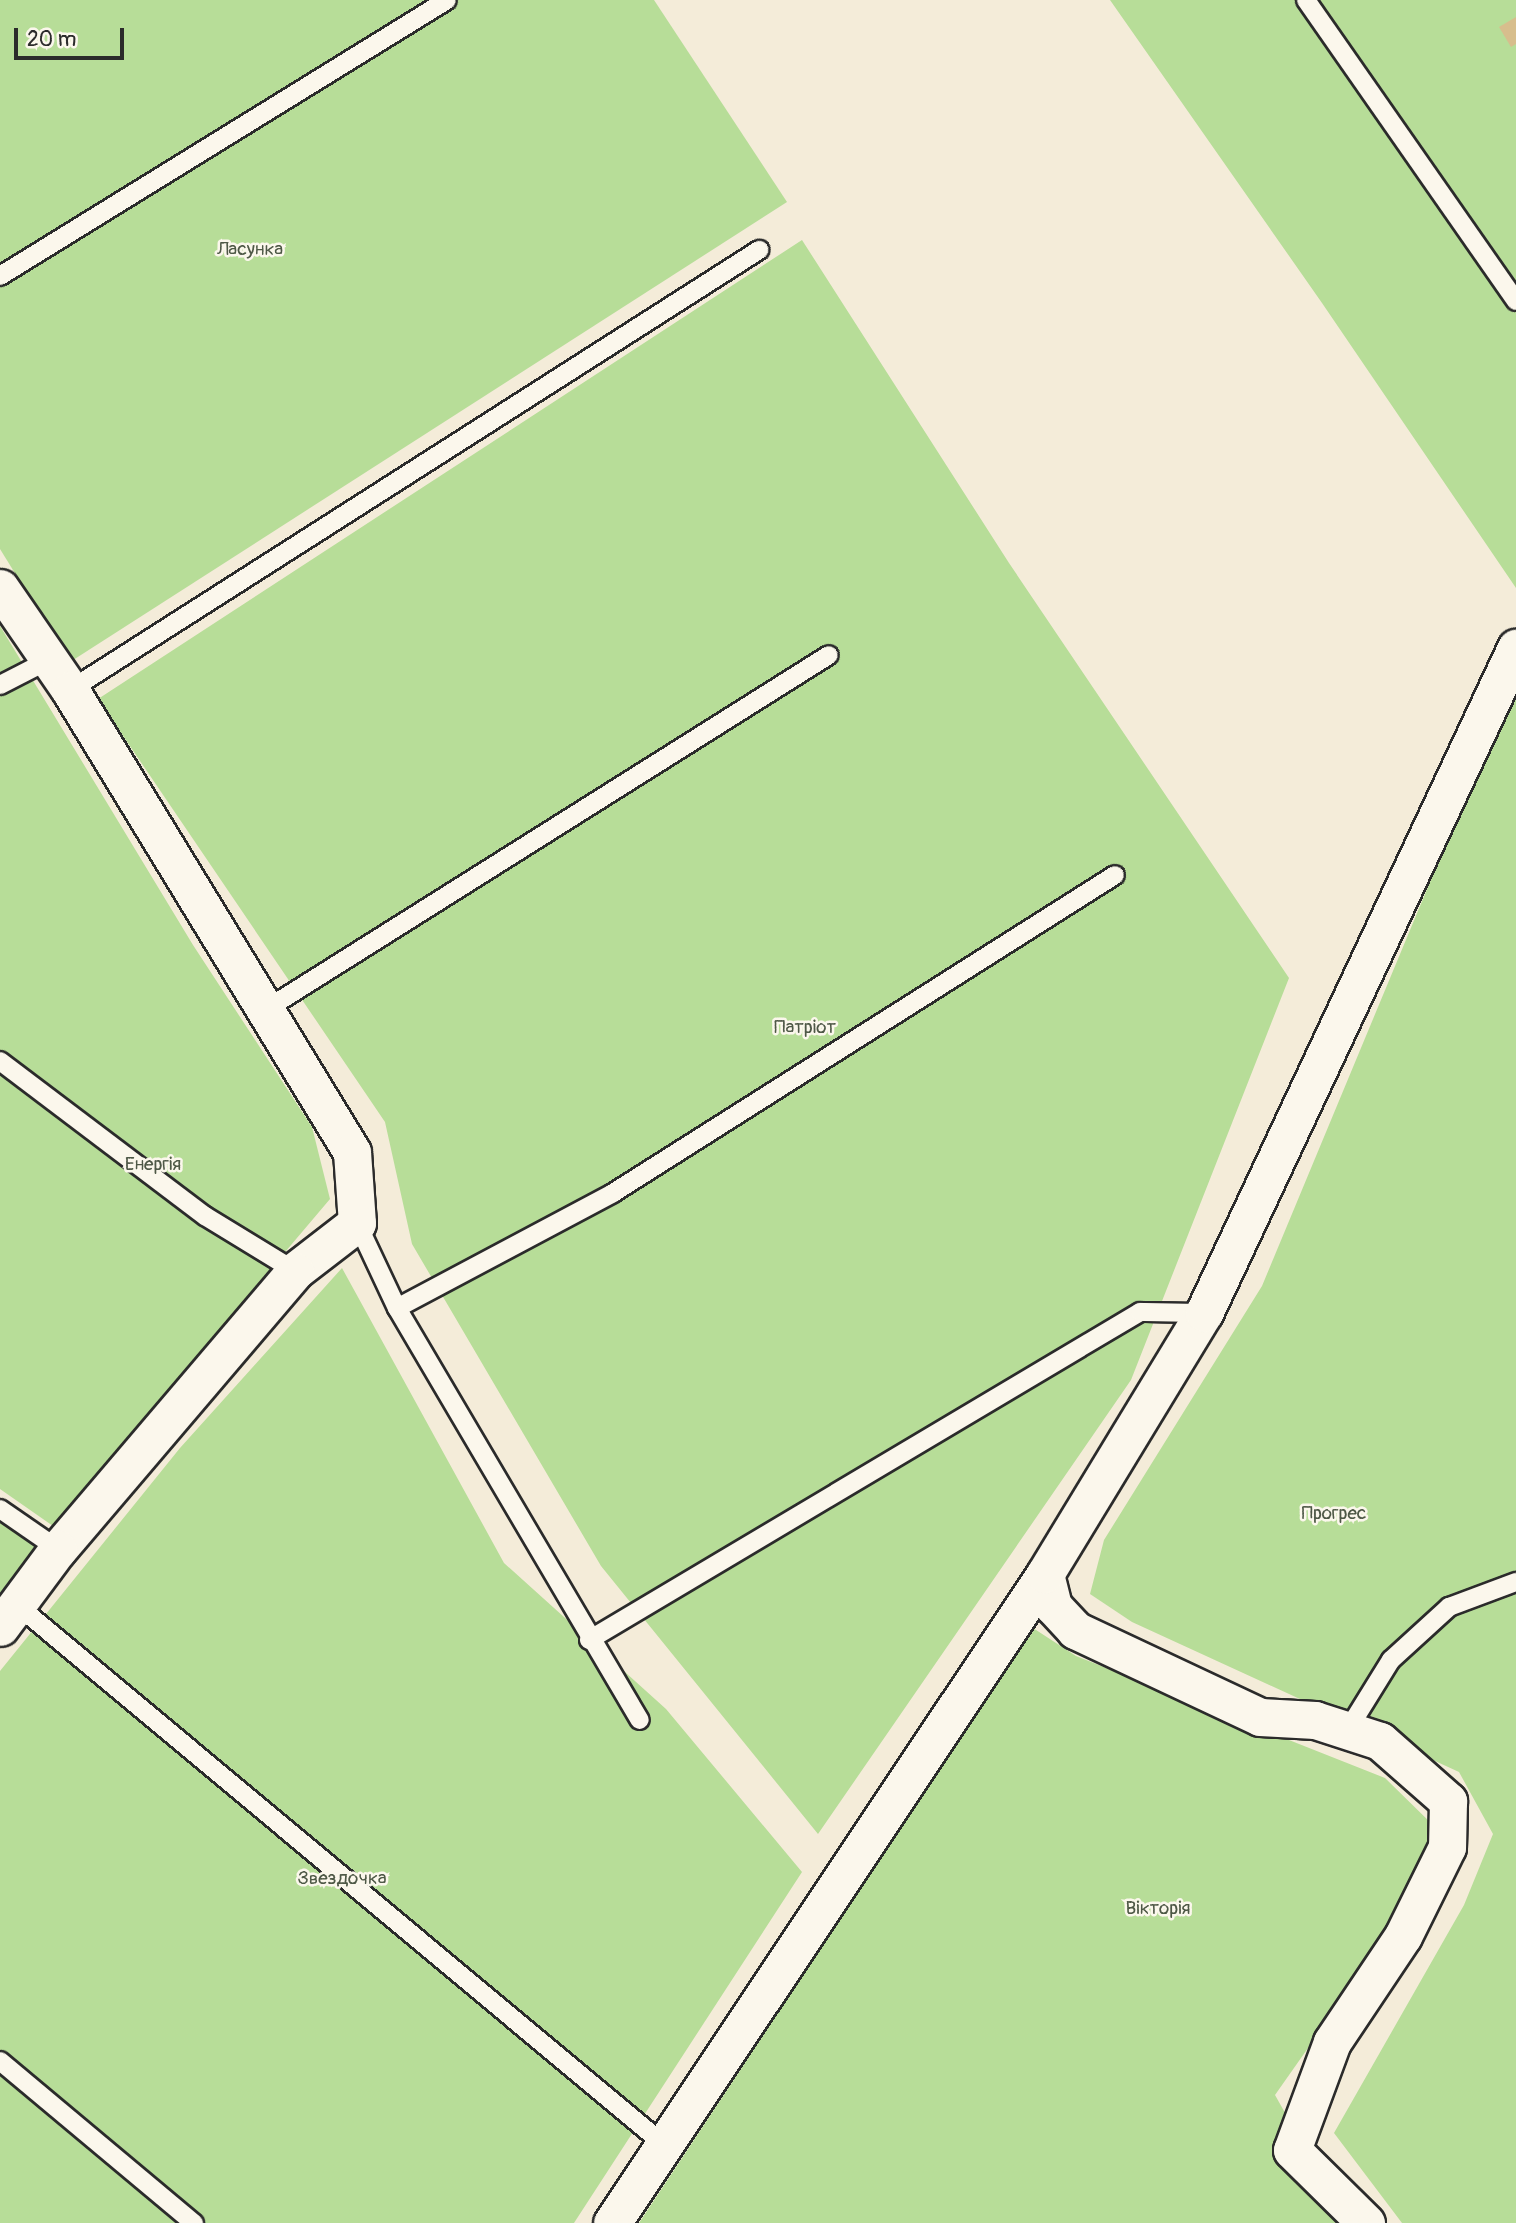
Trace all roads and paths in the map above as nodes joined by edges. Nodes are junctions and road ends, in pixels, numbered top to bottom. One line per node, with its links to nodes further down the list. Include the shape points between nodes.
1 (447, 0): 4 (lane)
2 (1306, 0): 5 (lane)
3 (759, 250): 11 (lane)
4 (0, 276)
5 (1516, 301)
6 (0, 588): 9 (street)
7 (1516, 648): 18 (street)
8 (829, 655): 13 (lane)
9 (47, 661): 10 (lane); 11 (street)
10 (0, 685)
11 (70, 690): 13 (street)
12 (1115, 875): 17 (lane, via 613,1193)
13 (265, 1010): 15 (street, via 352,1152)
14 (0, 1061): 16 (lane, via 205,1216)
15 (357, 1223): 16 (street); 17 (lane)
16 (295, 1271): 20 (street)
17 (397, 1308): 24 (lane)
18 (1205, 1313): 21 (street); 24 (lane, via 1140,1312)
19 (0, 1509): 20 (lane)
20 (58, 1549): 23 (street)
21 (1045, 1574): 26 (street, via 1053,1606 1075,1630 1260,1717 1315,1720); 28 (street)
22 (1516, 1582): 26 (lane, via 1449,1607 1391,1660)
23 (8, 1616): 28 (lane)
24 (589, 1640): 25 (lane)
25 (640, 1720)
26 (1347, 1731): 31 (street, via 1380,1741 1448,1801 1447,1847 1403,1936 1332,2042 1292,2150)
27 (0, 2061): 29 (lane)
28 (662, 2143): 30 (street)
29 (194, 2223)
30 (612, 2223)
31 (1366, 2223)

